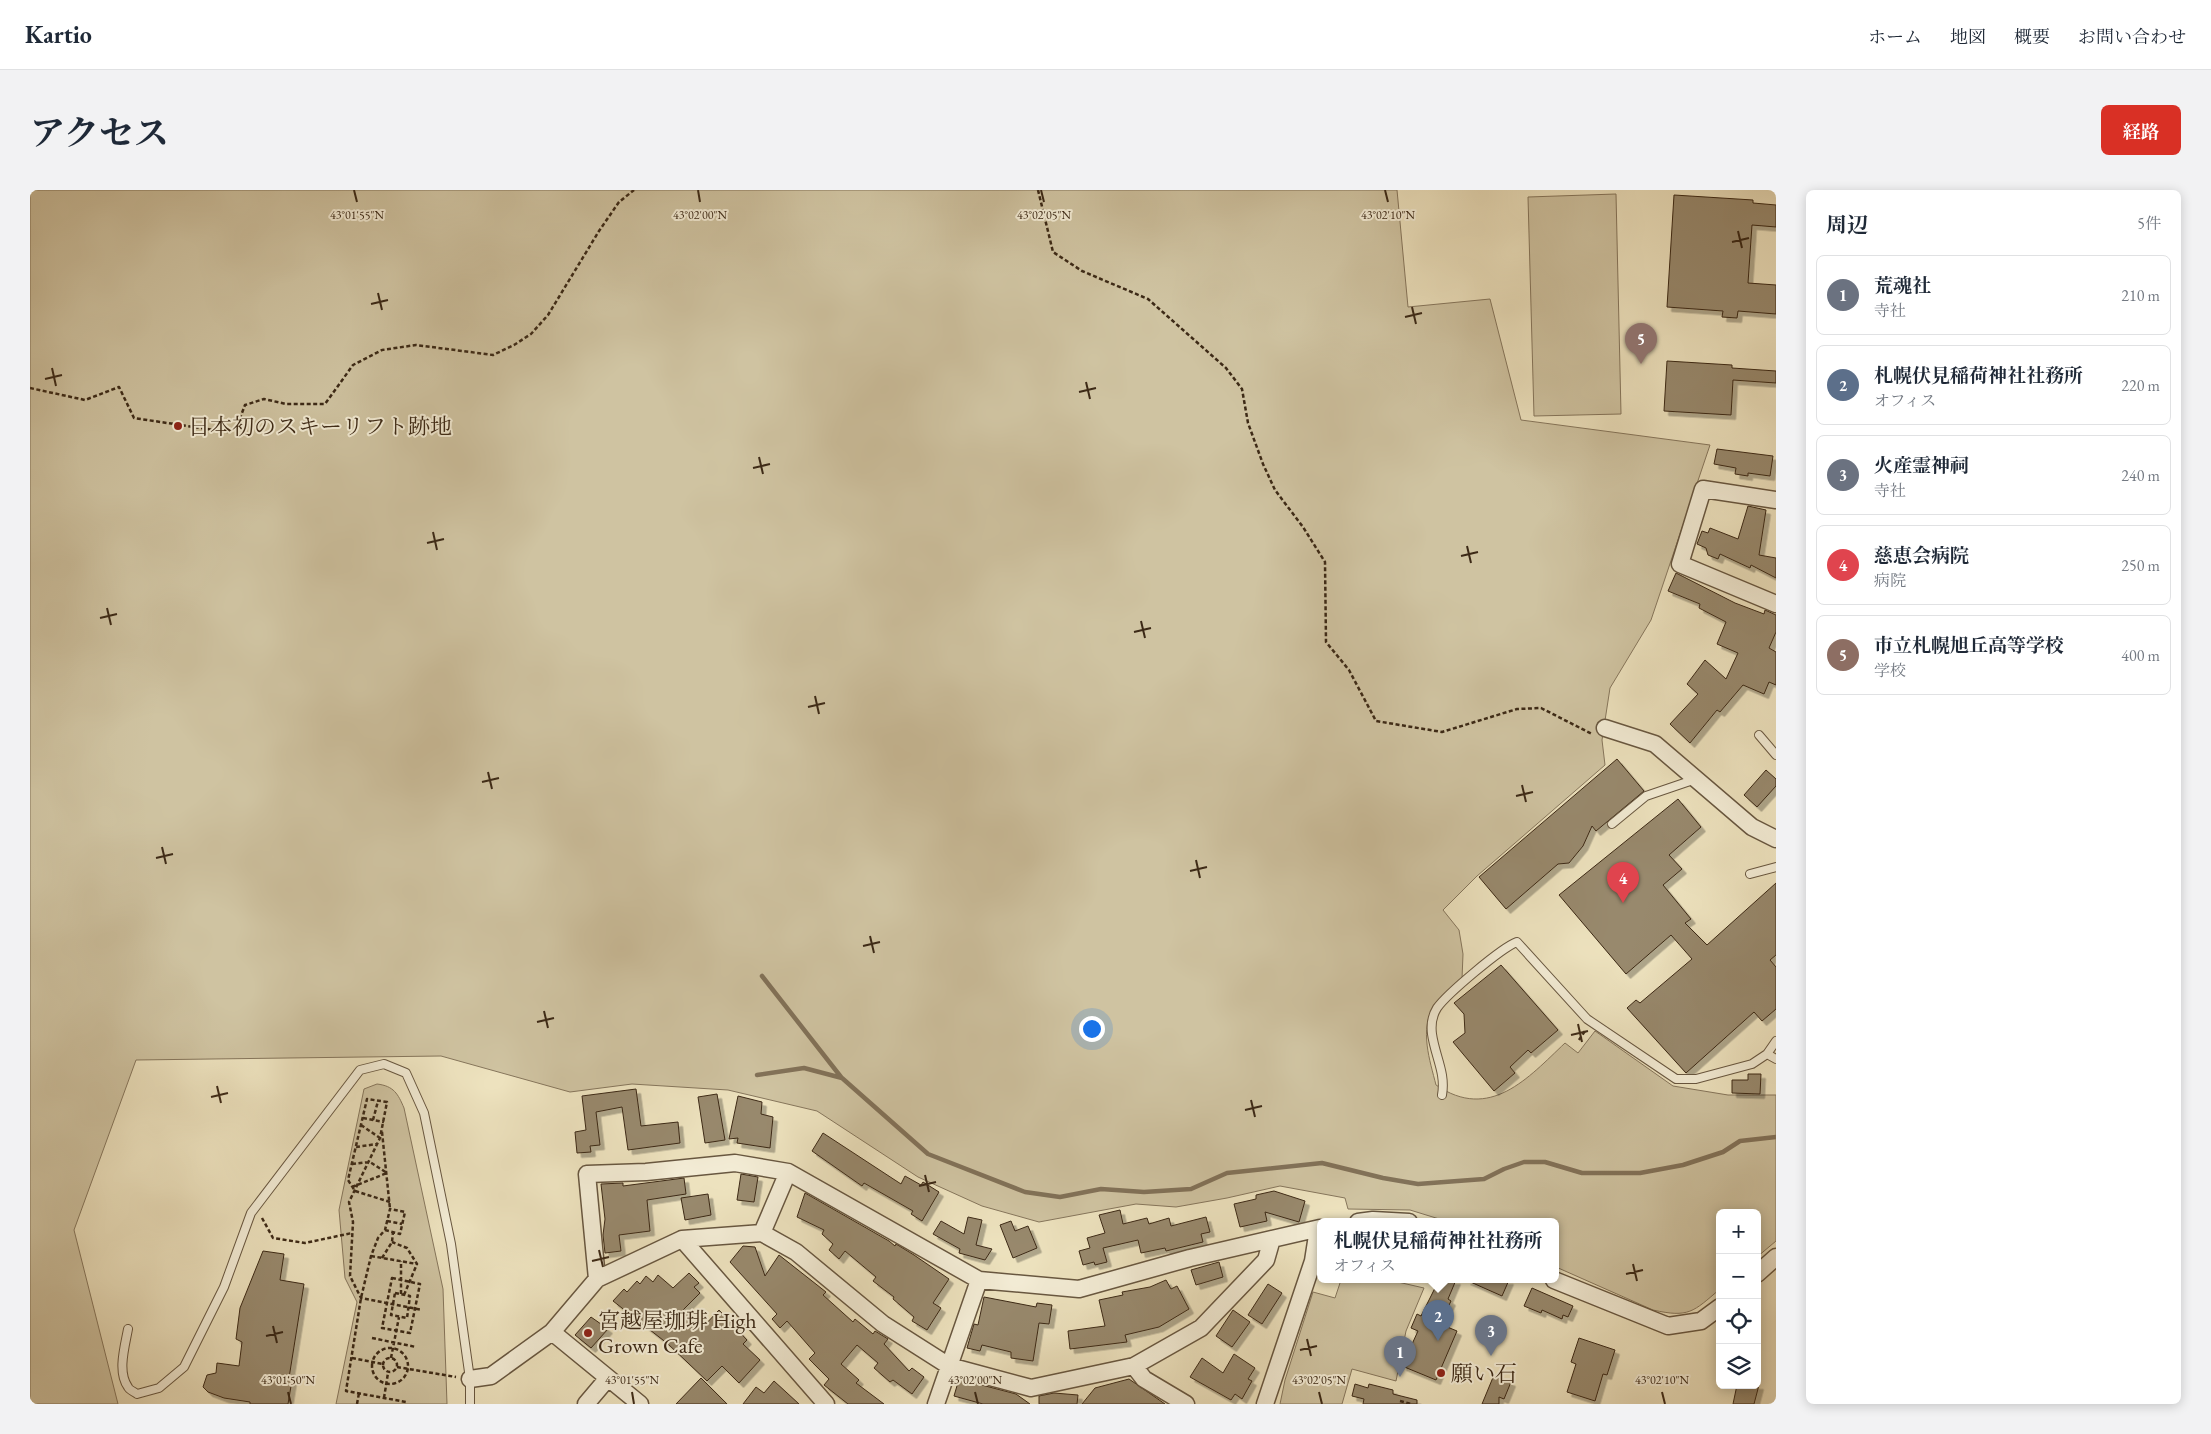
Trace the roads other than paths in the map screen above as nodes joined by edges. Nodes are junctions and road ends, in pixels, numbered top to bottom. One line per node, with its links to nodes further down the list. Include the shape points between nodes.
1 (1776, 500): 2 (street, via 1703,489 1680,564)
2 (1776, 604)
3 (1605, 728): 6 (street, via 1655,744)
4 (1759, 735): 5 (lane)
5 (1776, 755)
6 (1696, 779): 7 (lane, via 1646,796); 8 (street, via 1752,827)
7 (1612, 824)
8 (1776, 839)
9 (1776, 867): 10 (lane)
10 (1750, 874)
11 (1776, 1041): 12 (lane)
12 (1767, 1054): 13 (lane); 14 (lane, via 1733,1071 1696,1079 1676,1079 1588,1019 1517,942 1474,973 1437,1008 1432,1020 1432,1034 1442,1070)
13 (1776, 1059)
14 (1442, 1095)
15 (788, 1172): 17 (street); 23 (street, via 734,1164 587,1174); 24 (street)
16 (1317, 1229): 19 (street)
17 (762, 1233): 18 (street); 29 (street, via 796,1252 883,1324)
18 (682, 1239): 23 (street); 36 (street)
19 (1272, 1240): 24 (street, via 1190,1258 1080,1289); 30 (street, via 1266,1260 1201,1328)
20 (1317, 1240): 39 (street, via 1313,1261)
21 (1776, 1257): 22 (street)
22 (1761, 1270)
23 (597, 1279): 28 (street)
24 (979, 1280): 29 (street)
25 (1559, 1282): 26 (street, via 1668,1326 1701,1321)
26 (1716, 1310)
27 (128, 1329): 32 (lane, via 122,1356 128,1388 137,1394 159,1388 184,1367 224,1287 251,1213 360,1070 384,1064 406,1073 424,1113 451,1244)
28 (552, 1332): 31 (street); 32 (street, via 491,1376)
29 (949, 1366): 30 (street, via 1031,1388); 37 (street)
30 (1134, 1366): 38 (street, via 1144,1379)
31 (608, 1378): 34 (street); 35 (street)
32 (470, 1379): 33 (lane)
33 (470, 1404)
34 (586, 1404)
35 (640, 1404)
36 (826, 1404)
37 (936, 1404)
38 (1186, 1404)
39 (1265, 1404)

